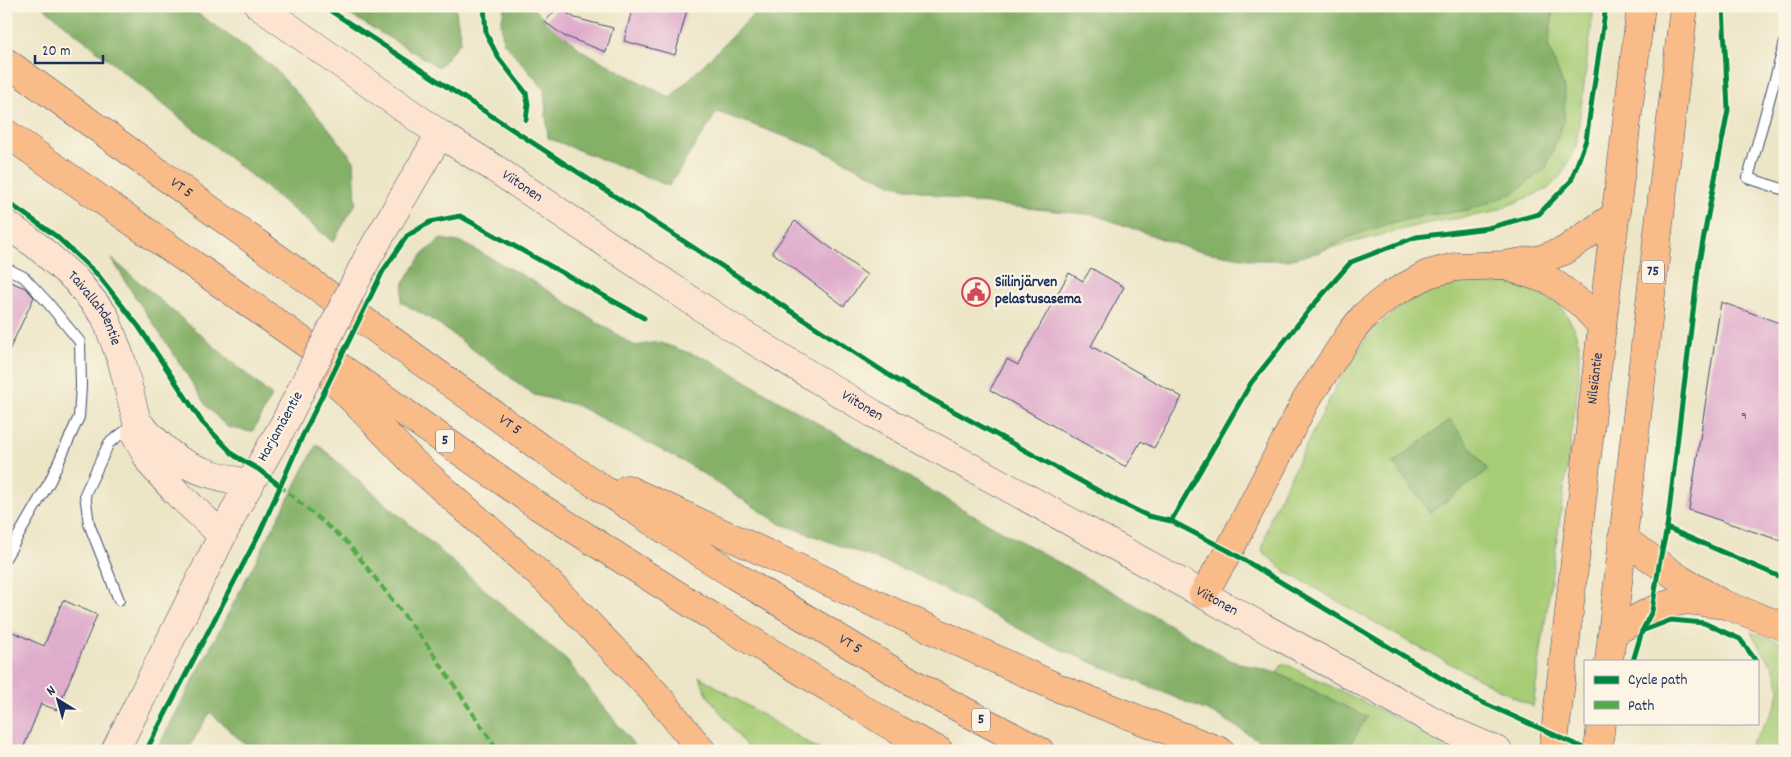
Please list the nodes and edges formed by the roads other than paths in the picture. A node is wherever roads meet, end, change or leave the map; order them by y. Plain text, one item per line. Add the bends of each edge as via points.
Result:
1 (259, 6) edge
2 (1641, 6) edge
3 (1684, 6) edge
4 (1785, 42) edge
5 (1782, 58) edge
6 (6, 62) edge
7 (6, 133) edge
8 (440, 134) junction
9 (1785, 190) edge
10 (1616, 215) junction
11 (6, 224) edge
12 (1504, 265) junction
13 (6, 268) edge
14 (281, 325) junction
15 (1602, 326) junction
16 (137, 422) junction
17 (542, 450) junction
18 (250, 484) junction
19 (222, 536) junction
20 (1622, 538) junction
21 (6, 557) edge
22 (1203, 594) junction
23 (119, 600) dead end
24 (1723, 604) junction
25 (1785, 627) edge
26 (1612, 634) junction
27 (1609, 660) edge
28 (1601, 724) edge
29 (115, 751) edge
30 (702, 751) edge
31 (939, 751) edge
32 (1040, 751) edge
33 (1220, 751) edge
34 (1498, 751) edge
35 (1553, 751) edge
36 (1598, 751) edge

1 - 8 main road, Viitonen
2 - 10 main road, Nilsiäntie
3 - 20 main road, 75
4 - 5 lane
5 - 9 lane via 1748,178
6 - 17 main road, VT 5 / 5
7 - 14 main road, 5
8 - 18 main road, Harjamäentie, bridge via 368,257
8 - 22 main road, Viitonen via 725,323 874,414
10 - 12 main road via 1564,251 1541,259
10 - 15 main road, Nilsiäntie
11 - 16 main road, Taivallahdentie via 75,279 105,316 122,362
12 - 15 main road via 1551,281 1583,305
12 - 22 main road via 1455,267 1428,274 1390,295 1365,315 1306,400 1229,551
13 - 21 lane via 24,277 80,342 81,387 79,417 26,531
14 - 30 main road via 414,463 548,582 656,694
14 - 31 main road, 5 via 538,506 896,728
15 - 35 main road, Nilsiäntie
16 - 18 main road via 179,461 211,474
16 - 19 main road, Taivallahdentie via 136,434 151,464
16 - 23 lane via 109,443 85,494 89,524
17 - 32 main road, VT 5 / 5 via 734,575 923,689
17 - 33 main road via 1056,687
18 - 19 main road, Harjamäentie
19 - 29 main road, Harjamäentie
20 - 24 main road via 1680,579
20 - 26 main road, 75
22 - 34 main road, Viitonen via 1452,730
24 - 25 main road
24 - 26 main road via 1684,601 1663,606 1634,619
26 - 27 main road, 75
28 - 36 main road

